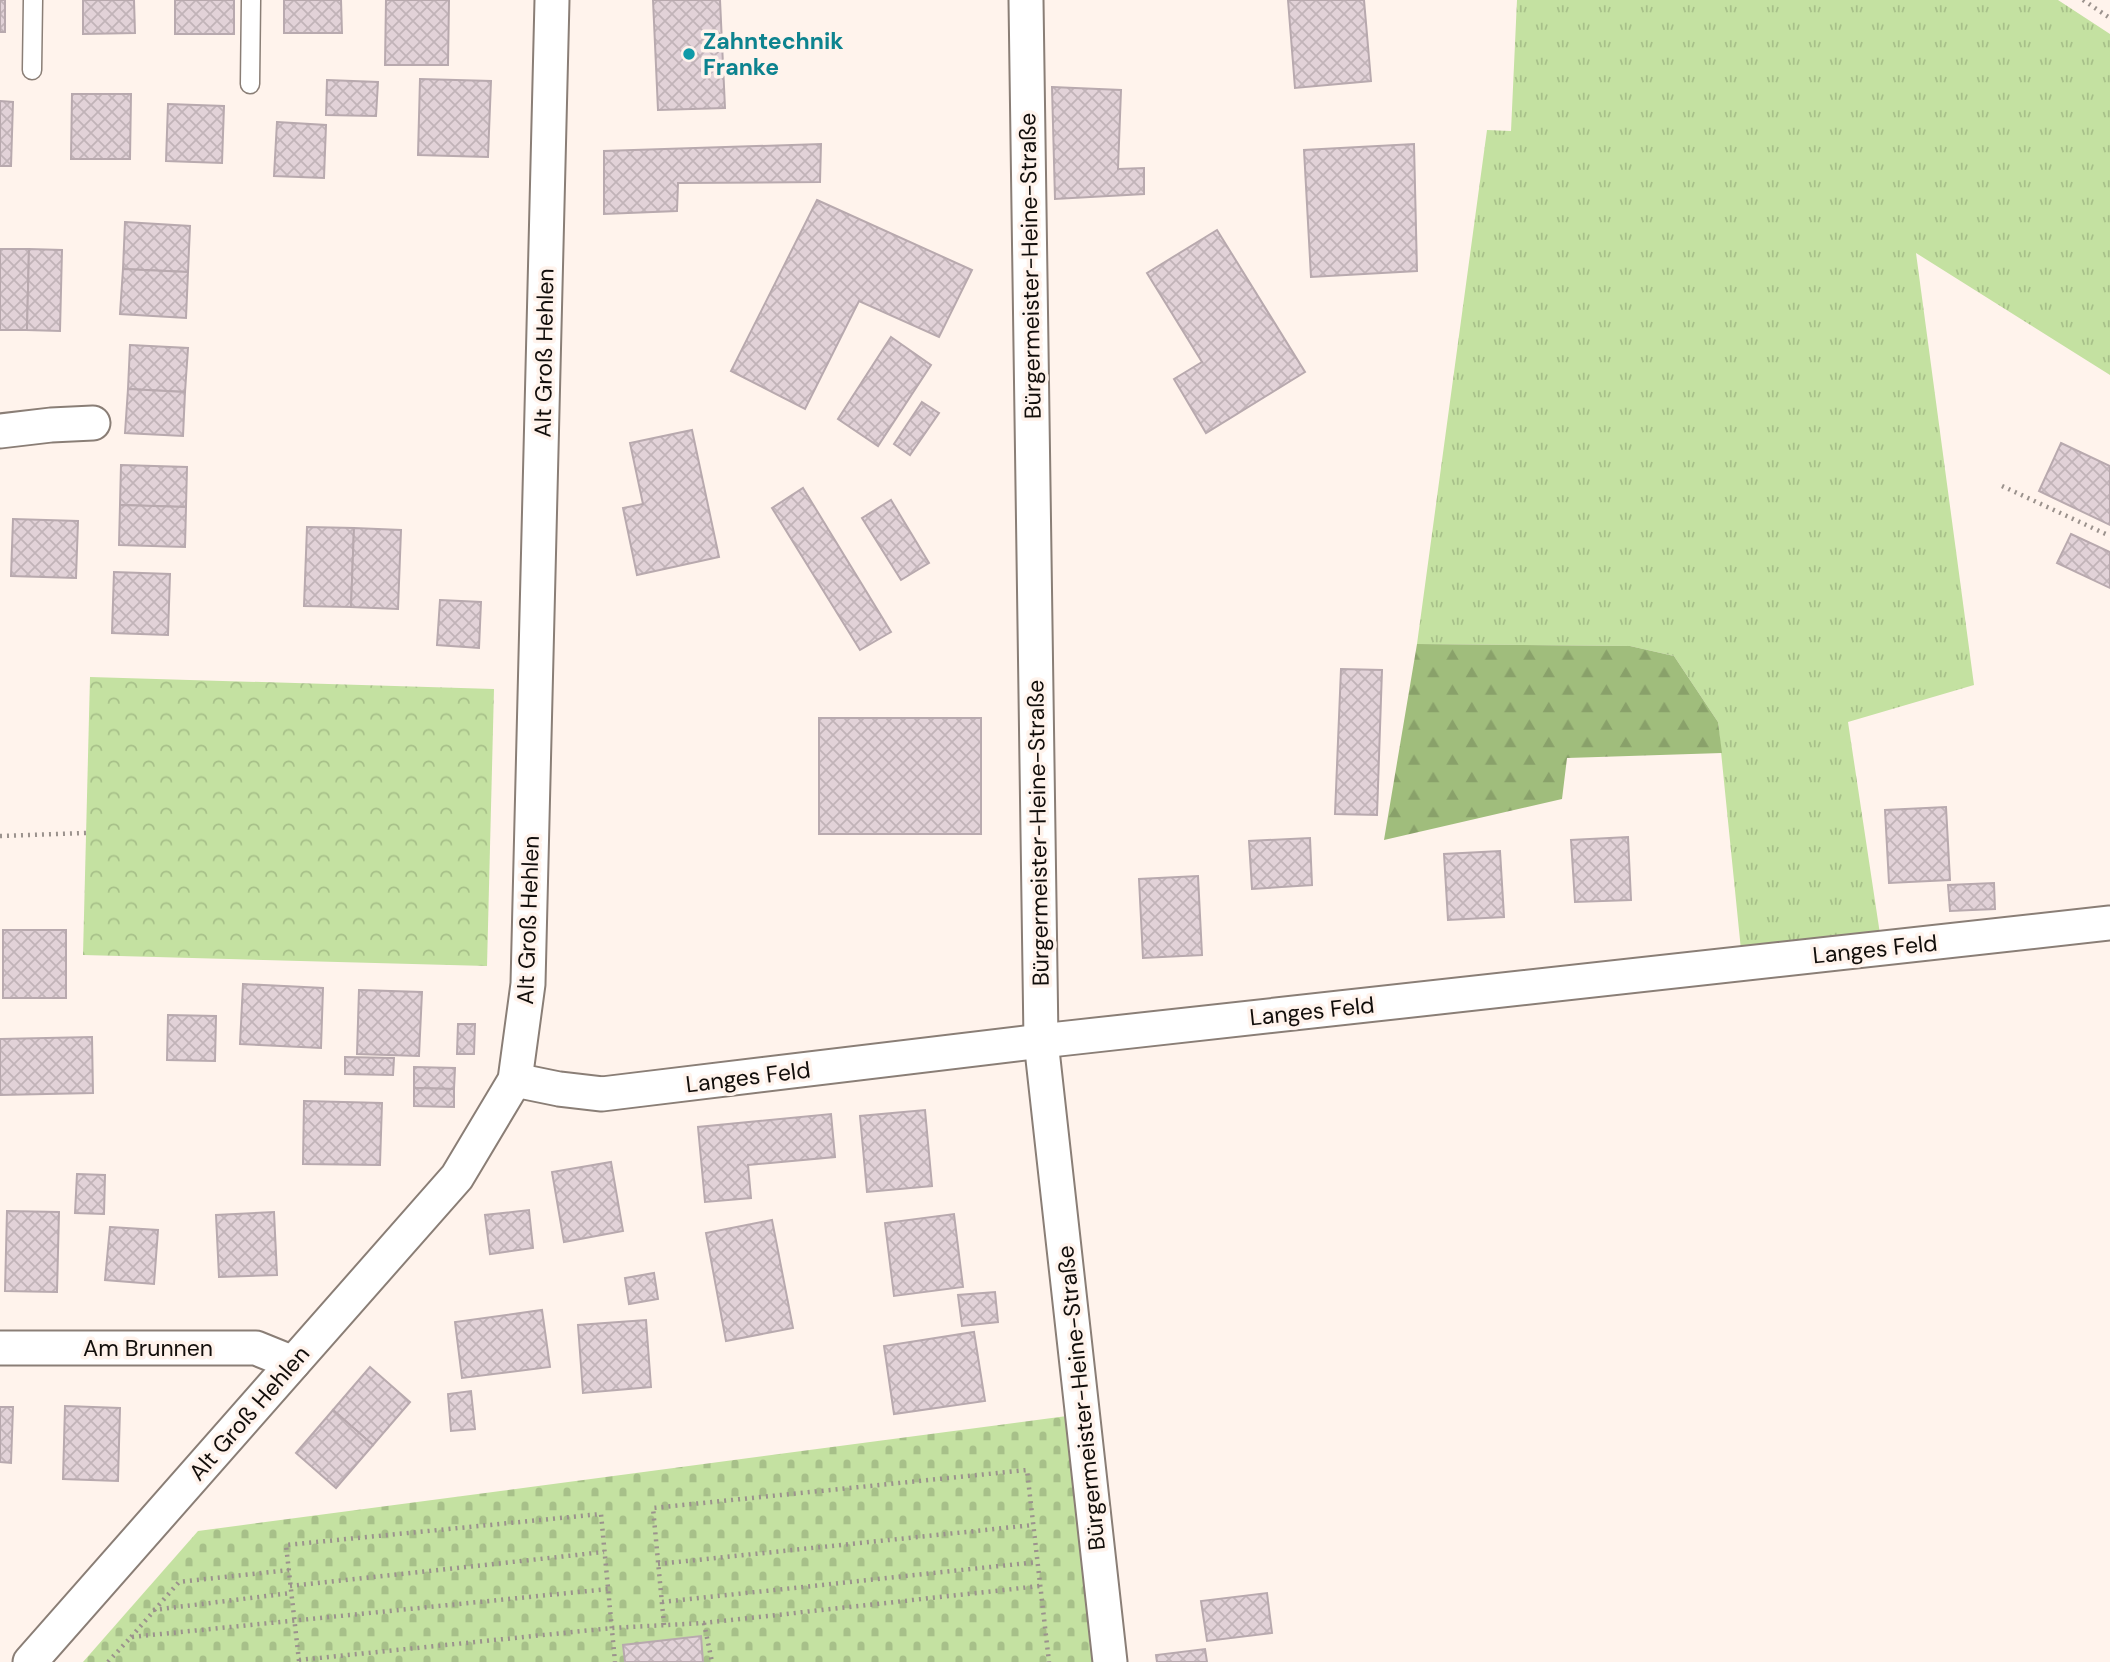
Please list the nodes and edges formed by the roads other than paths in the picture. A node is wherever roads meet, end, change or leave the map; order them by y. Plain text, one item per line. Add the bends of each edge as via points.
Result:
1 (33, 0) edge
2 (250, 0) edge
3 (552, 0) edge
4 (1026, 0) edge
5 (32, 70) dead end
6 (250, 84) dead end
7 (93, 423) dead end
8 (0, 431) edge
9 (2110, 923) edge
10 (1041, 1041) junction
11 (515, 1080) junction
12 (0, 1348) edge
13 (293, 1363) junction
14 (30, 1662) edge
15 (1110, 1662) edge

1 - 5 lane
2 - 6 lane
3 - 11 street, Alt Groß Hehlen via 528,984
4 - 10 street, Bürgermeister-Heine-Straße
7 - 8 street
9 - 10 street, Langes Feld
10 - 11 street, Langes Feld via 603,1094
10 - 15 street, Bürgermeister-Heine-Straße
11 - 13 street, Alt Groß Hehlen via 457,1177
12 - 13 street, Am Brunnen via 256,1348
13 - 14 street, Alt Groß Hehlen

